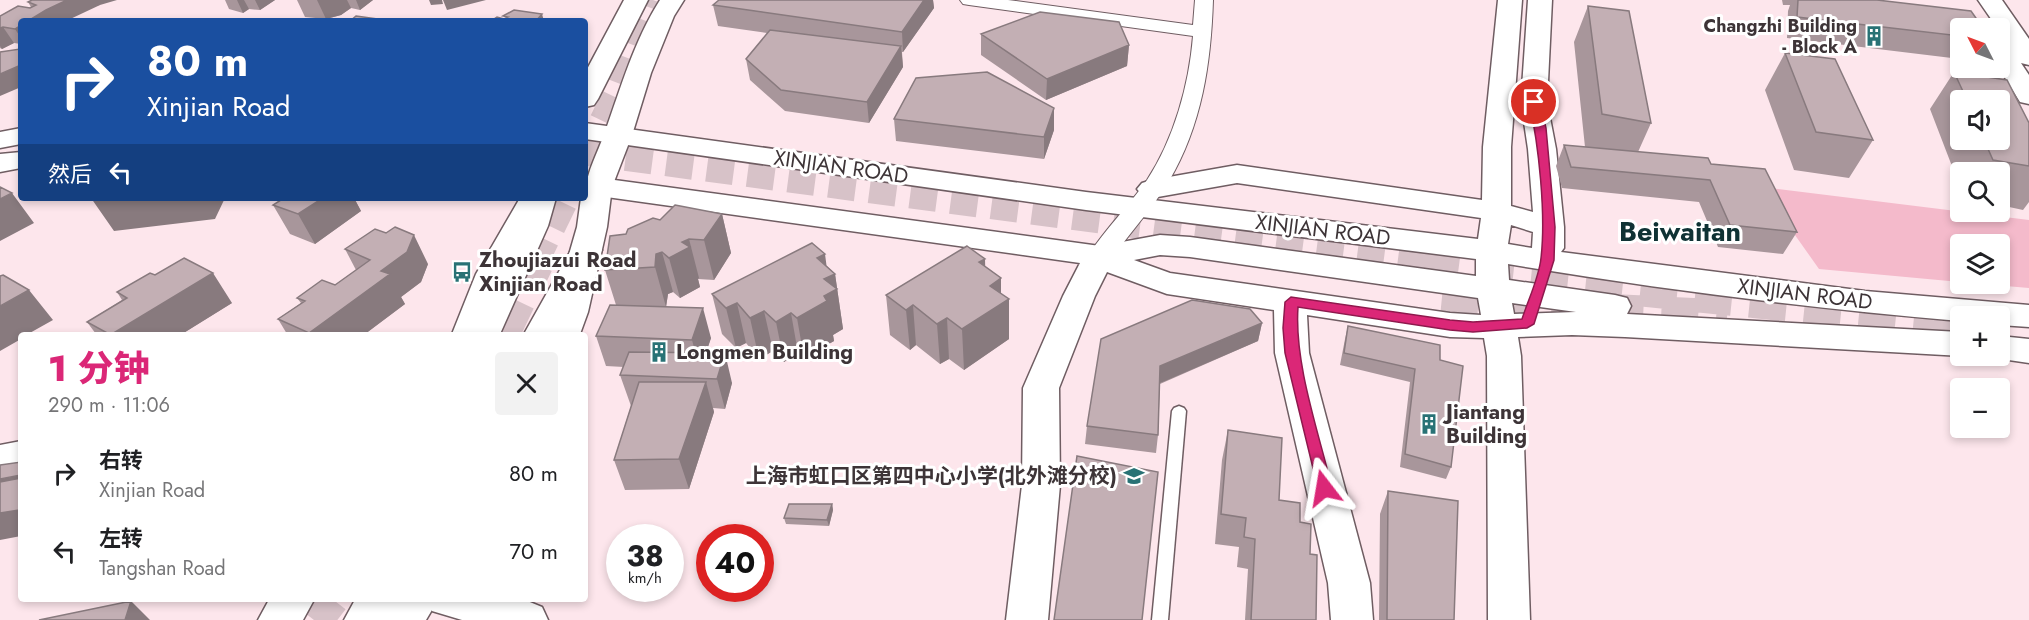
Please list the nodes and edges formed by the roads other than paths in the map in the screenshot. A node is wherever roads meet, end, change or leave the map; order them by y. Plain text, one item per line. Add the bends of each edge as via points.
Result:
1 (636, 0) edge
2 (672, 0) edge
3 (969, 0) edge
4 (1204, 0) edge
5 (1510, 0) edge
6 (1540, 0) edge
7 (1967, 0) edge
8 (1990, 0) edge
9 (1980, 18) edge
10 (1201, 33) junction
11 (2029, 57) edge
12 (2010, 65) edge
13 (588, 93) edge
14 (2029, 96) edge
15 (588, 131) edge
16 (618, 135) junction
17 (16, 142) edge
18 (0, 165) edge
19 (18, 166) edge
20 (591, 186) edge
21 (1145, 198) junction
22 (533, 201) edge
23 (540, 201) edge
24 (1497, 210) junction
25 (1549, 227) junction
26 (586, 250) junction
27 (1491, 251) junction
28 (1100, 256) junction
29 (1547, 260) junction
30 (1493, 288) junction
31 (1442, 297) tunnel mouth
32 (1291, 302) junction
33 (2029, 316) edge
34 (1516, 325) junction
35 (470, 332) edge
36 (484, 332) edge
37 (542, 332) edge
38 (563, 332) edge
39 (1950, 343) edge
40 (2010, 349) edge
41 (2029, 351) edge
42 (1179, 411) dead end
43 (18, 457) edge
44 (0, 460) edge
45 (291, 602) edge
46 (378, 602) edge
47 (415, 602) edge
48 (464, 602) edge
49 (279, 620) edge
50 (365, 620) edge
51 (400, 620) edge
52 (526, 620) edge
53 (1027, 620) edge
54 (1160, 620) edge
55 (1352, 620) edge
56 (1509, 620) edge

1 - 13 main road
2 - 16 main road via 638,73
3 - 10 street
4 - 10 street
5 - 24 main road via 1497,147
6 - 25 main road via 1534,102
7 - 9 main road
8 - 11 main road
10 - 21 street via 1194,94 1179,137
12 - 14 main road
15 - 16 main road, XINJIAN ROAD
16 - 20 main road
16 - 21 main road, XINJIAN ROAD
17 - 18 main road
18 - 19 main road
20 - 26 main road
20 - 28 main road, XINJIAN ROAD
21 - 24 main road via 1237,174
21 - 27 main road, XINJIAN ROAD
21 - 28 street
22 - 35 main road via 492,274
23 - 36 main road via 533,226
24 - 25 main road
24 - 27 main road
25 - 29 main road
26 - 37 main road
26 - 38 main road
27 - 29 main road, XINJIAN ROAD
27 - 30 main road
28 - 30 main road, XINJIAN ROAD via 1160,245 1180,246
28 - 31 main road
28 - 32 main road, XINJIAN ROAD via 1167,283
28 - 53 main road via 1041,388 1041,485
29 - 33 main road, XINJIAN ROAD via 1865,302
29 - 34 main road
30 - 34 main road, XINJIAN ROAD
30 - 34 main road
32 - 34 main road, XINJIAN ROAD via 1450,325
32 - 55 main road via 1292,353 1349,583
34 - 39 main road, XINJIAN ROAD via 1625,325
34 - 56 main road
40 - 41 main road
42 - 54 lane
43 - 44 main road
45 - 49 main road
46 - 50 main road
47 - 51 main road
48 - 52 main road

